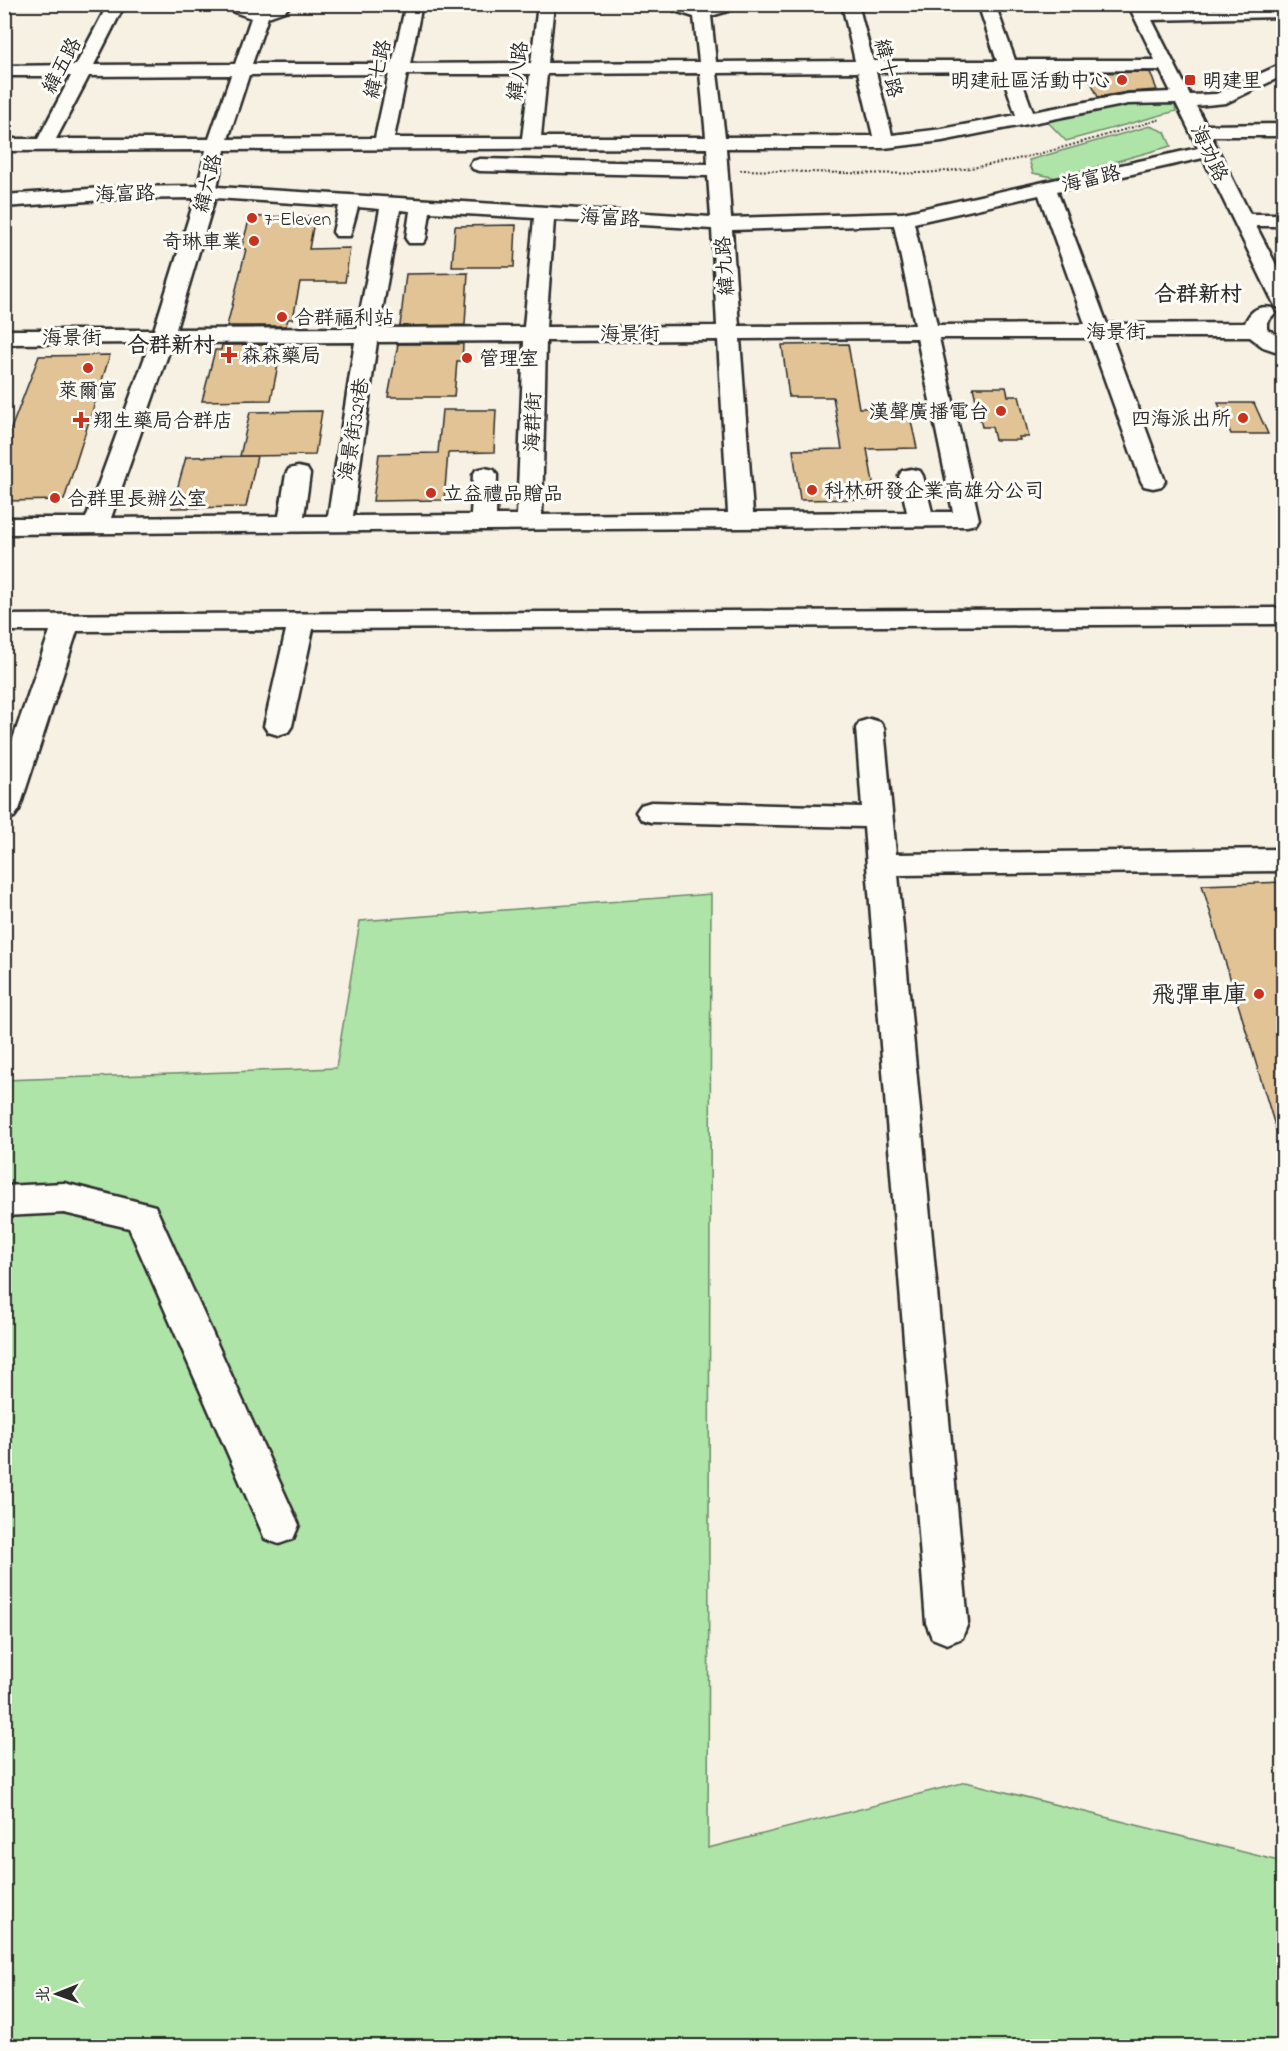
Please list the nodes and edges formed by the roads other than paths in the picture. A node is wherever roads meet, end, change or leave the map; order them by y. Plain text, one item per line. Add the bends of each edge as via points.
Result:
1 (117, 4) edge
2 (235, 4) edge
3 (284, 4) edge
4 (414, 4) edge
5 (546, 4) edge
6 (675, 4) edge
7 (728, 4) edge
8 (850, 4) edge
9 (986, 4) edge
10 (1138, 10) edge
11 (261, 12) junction
12 (702, 12) junction
13 (1284, 12) edge
14 (1166, 65) junction
15 (1008, 66) junction
16 (709, 67) junction
17 (866, 67) junction
18 (1284, 68) edge
19 (242, 69) junction
20 (400, 69) junction
21 (540, 69) junction
22 (4, 71) edge
23 (84, 71) junction
24 (1185, 103) junction
25 (1026, 118) junction
26 (1284, 130) edge
27 (1199, 131) junction
28 (884, 141) junction
29 (716, 142) junction
30 (531, 143) junction
31 (383, 144) junction
32 (4, 145) edge
33 (44, 145) junction
34 (215, 152) junction
35 (1209, 152) junction
36 (366, 163) dead end
37 (37, 164) dead end
38 (460, 165) dead end
39 (718, 170) junction
40 (1046, 188) junction
41 (206, 192) junction
42 (350, 200) junction
43 (4, 201) edge
44 (391, 203) junction
45 (421, 206) junction
46 (544, 213) junction
47 (903, 219) junction
48 (1243, 220) junction
49 (1284, 220) edge
50 (722, 224) junction
51 (343, 232) dead end
52 (416, 238) dead end
53 (1284, 302) edge
54 (1284, 309) edge
55 (1256, 330) junction
56 (1098, 331) junction
57 (729, 332) junction
58 (535, 333) junction
59 (928, 333) junction
60 (367, 335) junction
61 (4, 337) edge
62 (163, 337) junction
63 (1284, 347) edge
64 (298, 474) dead end
65 (485, 475) dead end
66 (911, 476) dead end
67 (1153, 481) dead end
68 (921, 520) junction
69 (741, 521) junction
70 (483, 523) junction
71 (529, 523) junction
72 (290, 524) junction
73 (339, 524) junction
74 (96, 525) junction
75 (4, 526) edge
76 (1284, 616) edge
77 (301, 622) junction
78 (4, 623) edge
79 (66, 623) junction
80 (278, 726) dead end
81 (870, 728) dead end
82 (4, 810) edge
83 (651, 812) dead end
84 (879, 817) junction
85 (1284, 860) edge
86 (883, 865) junction
87 (4, 1201) edge
88 (279, 1525) dead end
89 (947, 1623) dead end

1 - 23 street, 緯五路
2 - 11 street via 244,11
3 - 11 street
4 - 20 street, 緯七路
5 - 21 street, 緯八路
6 - 12 street
7 - 12 street via 719,10
8 - 17 street, 緯十路
9 - 15 street
10 - 13 street
10 - 14 street, 海功路
11 - 19 street, 緯六路
12 - 16 street, 緯九路
14 - 15 street
14 - 24 street, 海功路
15 - 17 street
15 - 25 street
16 - 17 street
16 - 21 street
16 - 29 street, 緯九路
17 - 28 street, 緯十路
18 - 24 street via 1220,99
19 - 20 street
19 - 23 street
19 - 34 street, 緯六路
20 - 21 street
20 - 31 street, 緯七路
21 - 30 street, 緯八路
22 - 23 street
23 - 33 street, 緯五路
24 - 25 street via 1128,99
24 - 27 street, 海功路
25 - 28 street via 942,135
26 - 27 street
27 - 35 street, 海功路
28 - 29 street
29 - 30 street
29 - 39 street, 緯九路
30 - 31 street
31 - 34 street
32 - 33 street
33 - 34 street
34 - 36 street
34 - 37 street
34 - 41 street, 緯六路
35 - 40 street, 海富路
35 - 48 street, 海功路
38 - 39 street
39 - 50 street, 緯九路
40 - 47 street, 海富路
40 - 56 street
41 - 42 street, 海富路
41 - 43 street, 海富路
41 - 62 street, 緯六路
42 - 44 street, 海富路
42 - 51 street
44 - 45 street, 海富路
44 - 60 street, 海景街329巷
45 - 46 street, 海富路
45 - 52 street
46 - 50 street, 海富路
46 - 58 street, 海群街
47 - 50 street, 海富路
47 - 59 street
48 - 49 street
48 - 53 street, 海功路
50 - 57 street, 緯九路
54 - 55 street via 1258,317
55 - 56 street, 海景街
55 - 63 street
56 - 59 street, 海景街
56 - 67 street
57 - 58 street, 海景街
57 - 59 street, 海景街
57 - 69 street, 緯九路
58 - 60 street, 海景街
58 - 71 street, 海群街
59 - 68 street via 967,519
60 - 62 street, 海景街
60 - 73 street, 海景街329巷
61 - 62 street, 海景街
62 - 74 street, 緯六路
64 - 72 street
65 - 70 street
66 - 68 street
68 - 69 street
69 - 71 street
70 - 71 street
70 - 73 street
72 - 73 street
72 - 74 street
74 - 75 street
76 - 77 street
77 - 79 street
77 - 80 street
78 - 79 street
79 - 82 street
81 - 84 street
83 - 84 street
84 - 86 street
85 - 86 street
86 - 89 street
87 - 88 street via 64,1198 142,1216

